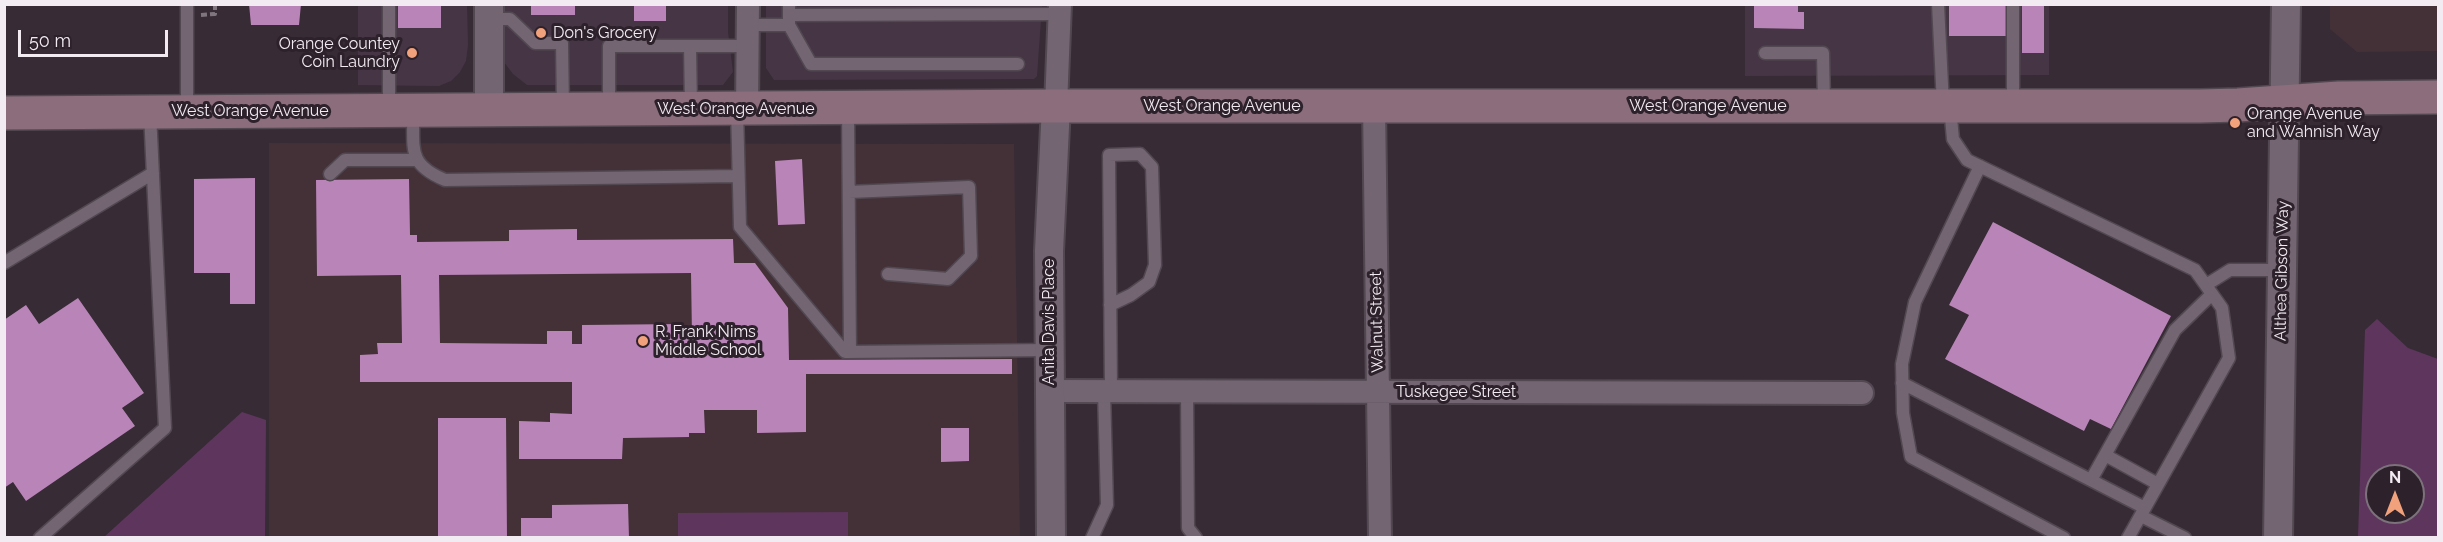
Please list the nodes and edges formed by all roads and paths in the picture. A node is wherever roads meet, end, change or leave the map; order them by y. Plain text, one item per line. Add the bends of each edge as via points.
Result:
1 (187, 4) edge
2 (389, 4) edge
3 (1938, 4) edge
4 (2013, 4) edge
5 (2286, 4) edge
6 (1060, 9) edge
7 (489, 12) edge
8 (789, 15) edge
9 (748, 25) edge
10 (690, 46) junction
11 (1765, 53) dead end
12 (1018, 64) dead end
13 (2439, 97) edge
14 (2284, 102) junction
15 (1056, 106) junction
16 (1374, 106) junction
17 (1824, 106) junction
18 (1946, 106) junction
19 (2013, 106) junction
20 (848, 108) junction
21 (691, 109) junction
22 (742, 109) junction
23 (489, 110) junction
24 (563, 110) junction
25 (609, 110) junction
26 (401, 111) junction
27 (4, 112) edge
28 (150, 112) junction
29 (187, 112) junction
30 (417, 160) junction
31 (1980, 166) junction
32 (153, 174) junction
33 (330, 174) dead end
34 (738, 176) junction
35 (849, 192) junction
36 (4, 263) edge
37 (2282, 270) junction
38 (888, 274) dead end
39 (2209, 290) junction
40 (1110, 305) junction
41 (1049, 350) junction
42 (850, 352) junction
43 (1902, 383) junction
44 (1049, 391) junction
45 (1108, 391) junction
46 (1187, 392) junction
47 (1378, 392) junction
48 (1862, 393) dead end
49 (2105, 455) junction
50 (2091, 480) junction
51 (2158, 484) junction
52 (2143, 512) junction
53 (40, 537) edge
54 (1051, 537) edge
55 (1092, 537) edge
56 (1196, 537) edge
57 (1380, 537) edge
58 (2064, 537) edge
59 (2128, 537) edge
60 (2184, 537) edge
61 (2278, 537) edge

1 - 29 lane
2 - 26 lane
3 - 18 lane
4 - 19 lane
5 - 14 street, Althea Gibson Way
6 - 8 lane
6 - 15 street
7 - 23 street
7 - 24 lane via 510,19 535,43 562,43
8 - 9 lane
8 - 12 lane via 811,64
9 - 10 lane
9 - 22 street
10 - 21 lane
10 - 25 lane via 609,46
11 - 17 lane via 1823,53
13 - 14 main road, West Orange Avenue
14 - 19 main road, West Orange Avenue
14 - 37 street, Althea Gibson Way
15 - 16 main road, West Orange Avenue
15 - 20 main road, West Orange Avenue
15 - 41 street, Anita Davis Place
16 - 17 main road, West Orange Avenue
16 - 47 street, Walnut Street
17 - 18 main road, West Orange Avenue
18 - 19 main road, West Orange Avenue
18 - 31 lane via 1953,139 1967,160
20 - 22 main road, West Orange Avenue
20 - 35 lane
21 - 22 main road, West Orange Avenue
21 - 25 main road, West Orange Avenue
22 - 34 lane
23 - 24 main road, West Orange Avenue
23 - 26 main road, West Orange Avenue
24 - 25 main road, West Orange Avenue
26 - 29 main road, West Orange Avenue
26 - 30 lane
27 - 28 main road, West Orange Avenue
28 - 29 main road, West Orange Avenue
28 - 32 lane
30 - 33 lane via 345,160
30 - 34 lane via 445,180
31 - 39 lane via 2195,270
31 - 43 lane via 1914,302
32 - 36 lane
32 - 53 lane via 165,428
34 - 42 lane via 740,227 845,352
35 - 38 lane via 969,187 970,256 948,279
35 - 42 lane
37 - 39 lane via 2230,270
37 - 61 street, Althea Gibson Way
39 - 49 lane via 2175,330
39 - 51 lane via 2222,309 2229,358
40 - 40 lane via 1149,282 1155,266 1152,167 1140,154 1109,155
40 - 45 lane
41 - 42 lane
41 - 44 street, Anita Davis Place
43 - 50 lane
43 - 58 lane via 1911,457
44 - 45 street, Tuskegee Street
44 - 54 street, Anita Davis Place
45 - 46 street, Tuskegee Street
45 - 55 lane via 1107,505
46 - 47 street, Tuskegee Street
46 - 56 lane via 1188,528
47 - 48 street, Tuskegee Street
47 - 57 street, Walnut Street
49 - 50 lane
49 - 51 lane
50 - 52 lane
51 - 52 lane
52 - 59 lane
52 - 60 lane

